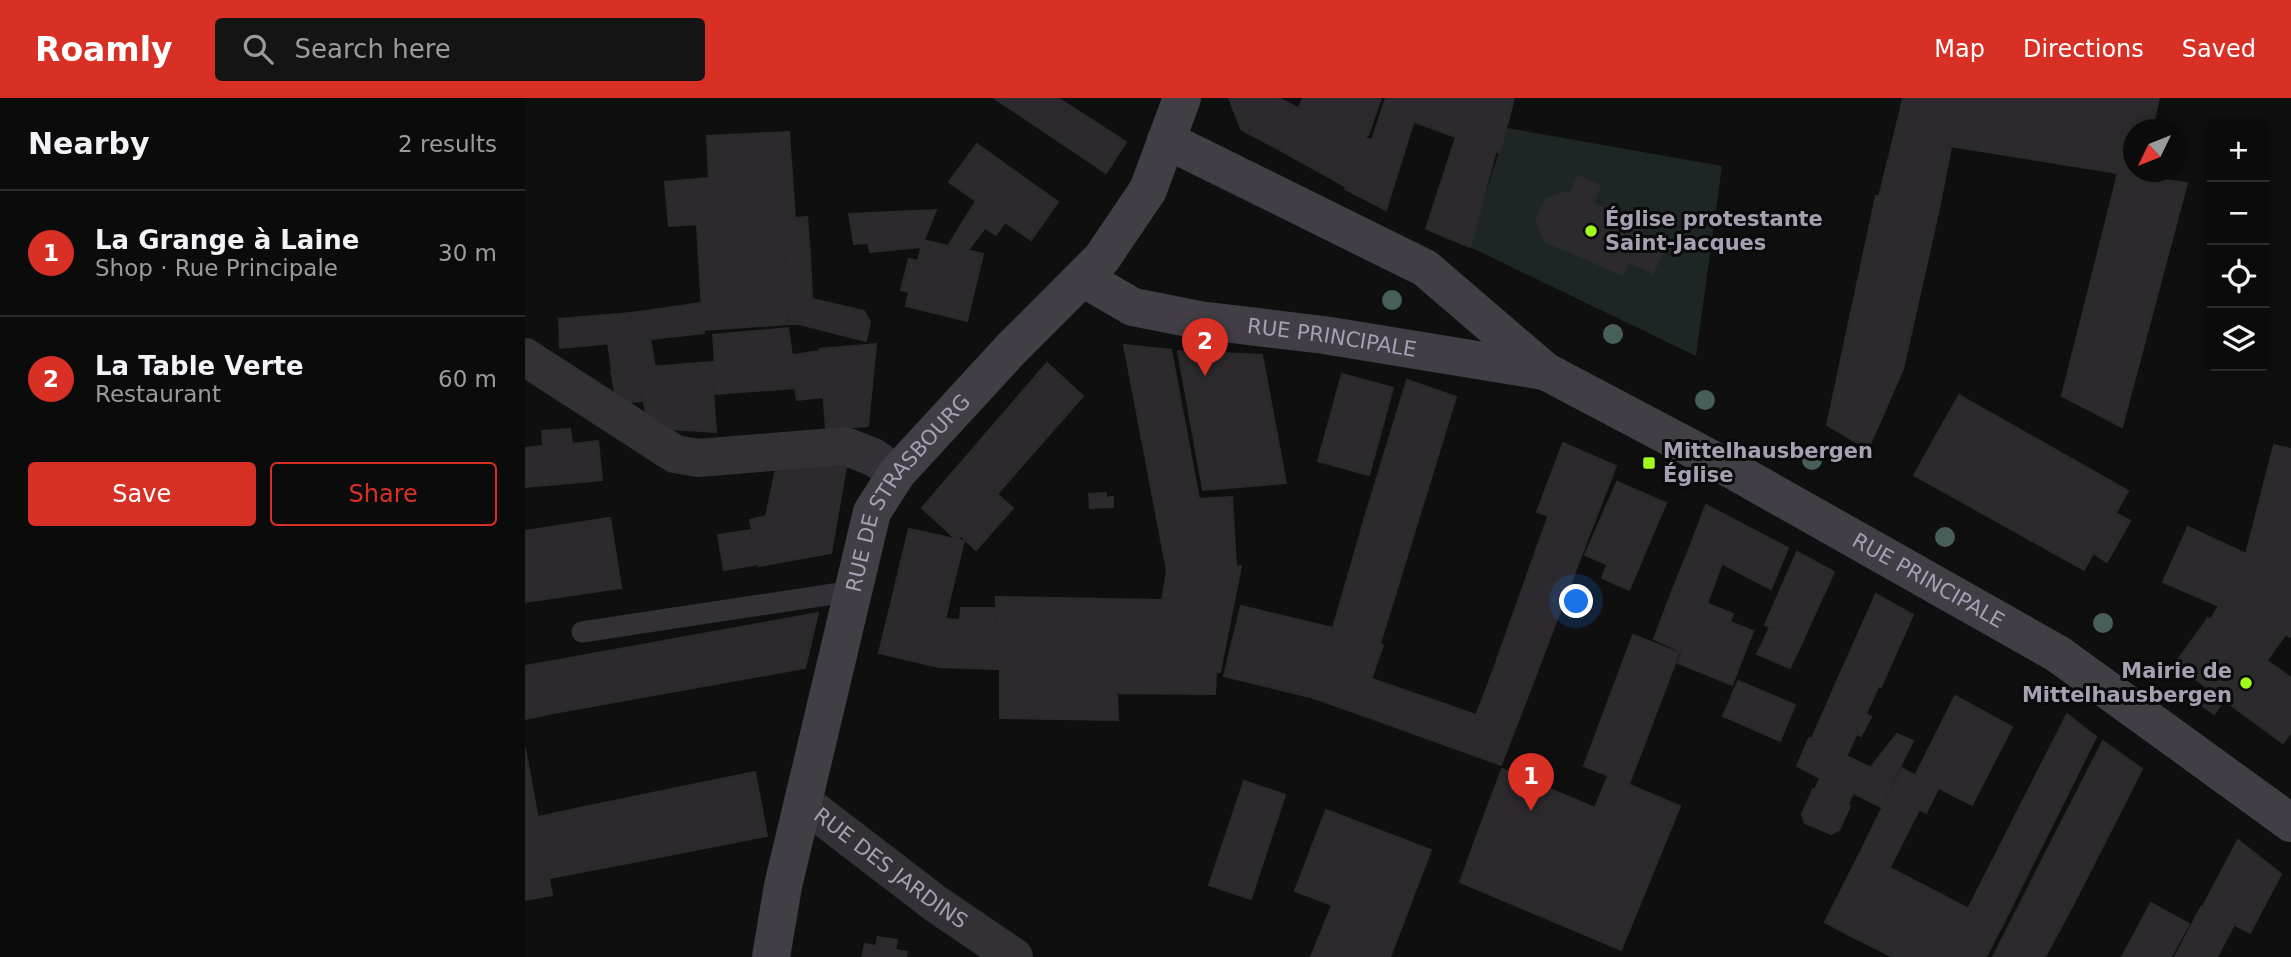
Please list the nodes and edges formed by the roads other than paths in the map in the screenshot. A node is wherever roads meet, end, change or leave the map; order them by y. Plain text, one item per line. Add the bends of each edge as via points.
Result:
1 (1182, 98) edge
2 (1166, 140) junction
3 (1083, 278) junction
4 (525, 357) edge
5 (1545, 371) junction
6 (897, 473) junction
7 (853, 591) junction
8 (582, 632) dead end
9 (803, 802) junction
10 (2291, 823) edge
11 (771, 957) edge
12 (1014, 957) edge

1 - 2 street, RUE DE STRASBOURG
2 - 3 street, RUE DE STRASBOURG via 1148,190
2 - 5 street, RUE PRINCIPALE via 1425,268
3 - 5 street, RUE PRINCIPALE via 1133,307
3 - 6 street, RUE DE STRASBOURG
4 - 6 street via 675,454 698,458 845,446
5 - 10 street, RUE PRINCIPALE via 1736,472 2058,654
6 - 7 street, RUE DE STRASBOURG via 872,512
7 - 8 lane
7 - 9 street, RUE DE STRASBOURG
9 - 11 street, RUE DE STRASBOURG
9 - 12 street, RUE DES JARDINS

